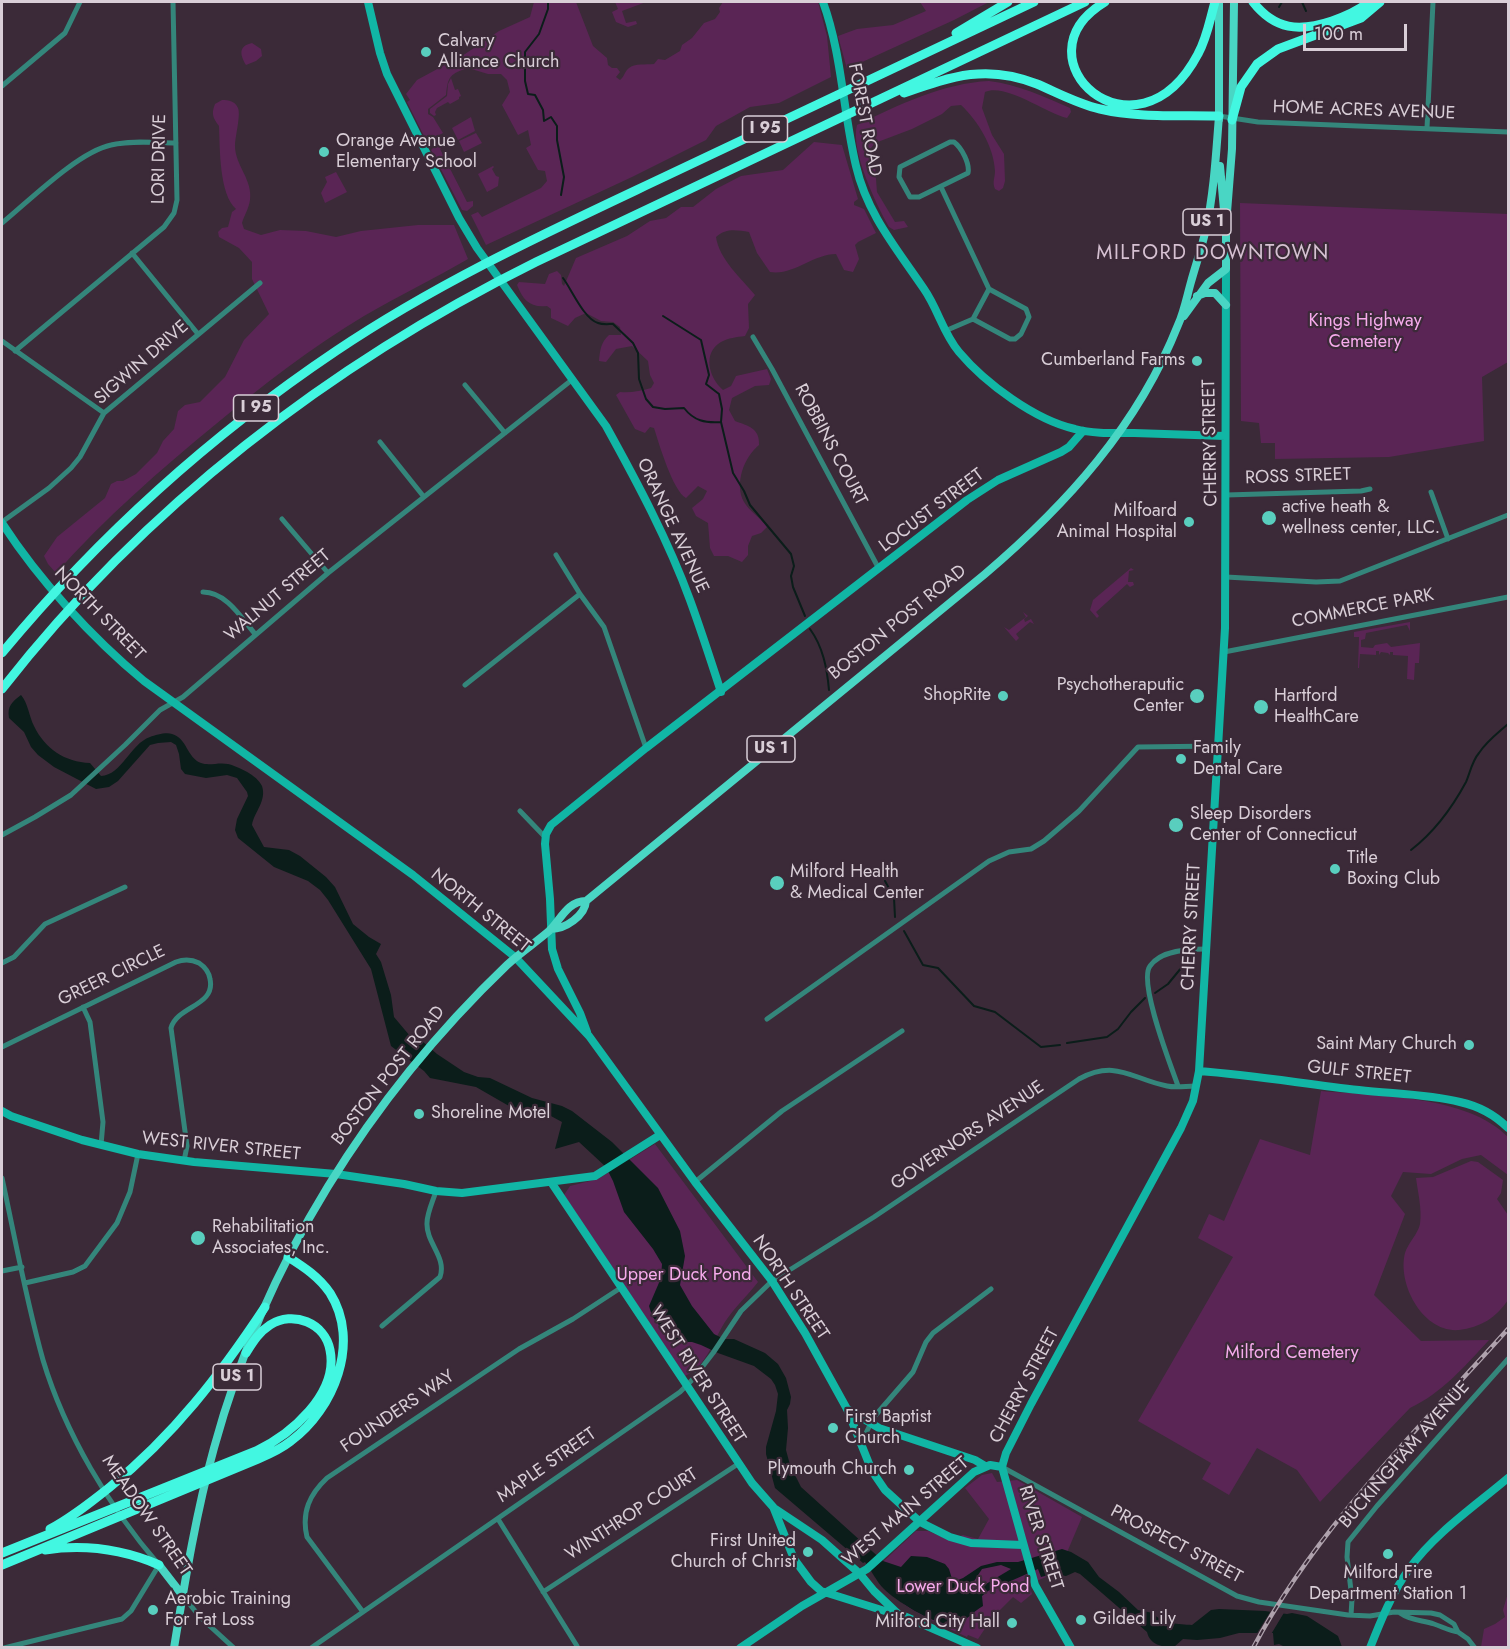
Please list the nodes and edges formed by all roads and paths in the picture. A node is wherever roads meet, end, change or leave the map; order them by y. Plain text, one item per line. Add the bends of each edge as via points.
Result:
1 (80, 2) edge
2 (173, 2) edge
3 (368, 2) edge
4 (823, 2) edge
5 (1008, 2) edge
6 (1034, 2) edge
7 (1085, 2) edge
8 (1105, 2) edge
9 (1217, 2) edge
10 (1234, 2) edge
11 (1253, 2) edge
12 (1369, 2) edge
13 (1380, 2) edge
14 (1433, 2) edge
15 (909, 61) junction
16 (2, 86) edge
17 (862, 107) junction
18 (1219, 117) junction
19 (1232, 120) junction
20 (1427, 128) junction
21 (1509, 132) edge
22 (176, 143) junction
23 (941, 187) junction
24 (2, 224) edge
25 (1226, 225) junction
26 (132, 254) junction
27 (1226, 269) junction
28 (260, 283) dead end
29 (988, 289) junction
30 (1196, 296) junction
31 (1226, 305) junction
32 (973, 319) junction
33 (1179, 324) junction
34 (945, 331) junction
35 (198, 334) junction
36 (753, 337) dead end
37 (2, 340) edge
38 (15, 351) junction
39 (574, 378) junction
40 (465, 385) dead end
41 (104, 413) junction
42 (1083, 431) junction
43 (505, 433) junction
44 (1119, 433) junction
45 (1225, 436) junction
46 (380, 442) dead end
47 (1370, 489) dead end
48 (1431, 492) dead end
49 (1227, 495) junction
50 (424, 497) junction
51 (1509, 514) edge
52 (282, 519) dead end
53 (2, 522) edge
54 (1448, 539) junction
55 (556, 555) dead end
56 (879, 569) junction
57 (328, 573) junction
58 (1226, 577) junction
59 (203, 592) dead end
60 (580, 594) junction
61 (1509, 597) edge
62 (255, 634) junction
63 (1224, 652) junction
64 (2, 653) edge
65 (465, 685) dead end
66 (2, 688) edge
67 (721, 692) junction
68 (174, 701) junction
69 (1219, 746) junction
70 (646, 748) junction
71 (520, 811) dead end
72 (2, 835) edge
73 (545, 837) junction
74 (125, 887) dead end
75 (551, 929) junction
76 (1206, 949) junction
77 (515, 957) junction
78 (2, 963) edge
79 (83, 1007) junction
80 (767, 1019) dead end
81 (902, 1031) dead end
82 (589, 1036) junction
83 (2, 1047) edge
84 (1198, 1071) junction
85 (1178, 1086) junction
86 (1196, 1086) junction
87 (2, 1111) edge
88 (1507, 1125) edge
89 (660, 1135) junction
90 (101, 1145) junction
91 (138, 1154) junction
92 (184, 1161) junction
93 (336, 1174) junction
94 (2, 1178) edge
95 (551, 1182) junction
96 (695, 1182) junction
97 (436, 1191) junction
98 (288, 1257) junction
99 (21, 1267) junction
100 (2, 1271) edge
101 (772, 1281) junction
102 (25, 1283) junction
103 (622, 1287) junction
104 (991, 1289) dead end
105 (265, 1307) junction
106 (382, 1326) dead end
107 (246, 1353) junction
108 (1509, 1359) edge
109 (686, 1386) junction
110 (847, 1409) junction
111 (871, 1423) junction
112 (862, 1441) junction
113 (738, 1464) junction
114 (985, 1466) junction
115 (1002, 1467) junction
116 (1509, 1478) edge
117 (136, 1504) junction
118 (774, 1508) junction
119 (104, 1517) junction
120 (498, 1518) junction
121 (920, 1522) junction
122 (1023, 1545) junction
123 (2, 1553) edge
124 (2, 1564) edge
125 (159, 1565) junction
126 (860, 1574) junction
127 (543, 1592) junction
128 (824, 1593) junction
129 (183, 1596) junction
130 (363, 1612) junction
131 (897, 1613) junction
132 (1400, 1613) junction
133 (1384, 1614) junction
134 (1351, 1615) junction
135 (1458, 1632) junction
136 (577, 1646) dead end
137 (4, 1647) edge
138 (174, 1647) edge
139 (234, 1647) edge
140 (311, 1647) edge
141 (740, 1647) edge
142 (977, 1647) edge
143 (1071, 1647) edge
144 (1370, 1647) edge
145 (1475, 1647) edge

1 - 16 street via 65,33
2 - 22 street, LORI DRIVE
3 - 39 main road, ORANGE AVENUE via 387,74 459,218
4 - 34 main road, FOREST ROAD via 831,25 856,167 872,212 925,290
5 - 15 highway
6 - 15 highway, I 95
7 - 17 highway, I 95
8 - 9 highway via 1086,16 1077,30 1072,46 1074,64 1081,81 1093,94 1127,106 1158,97 1183,76 1202,47
9 - 18 main road, BOSTON POST ROAD / US 1
10 - 19 main road, BOSTON POST ROAD / US 1
11 - 12 highway via 1271,19 1287,27 1309,28 1346,16
13 - 19 highway via 1361,18 1278,49 1262,60 1241,87
14 - 20 street
15 - 64 highway, I 95 via 496,257 357,337 248,414 182,468 61,585
17 - 18 highway via 944,79 983,73 1023,79 1103,110
17 - 66 highway, I 95 via 510,275 371,354 260,433 162,516 76,602
18 - 19 street, HOME ACRES AVENUE
18 - 25 main road, BOSTON POST ROAD via 1220,180
18 - 33 main road, BOSTON POST ROAD / US 1 via 1206,229
19 - 20 street, HOME ACRES AVENUE
19 - 25 main road, BOSTON POST ROAD / US 1
20 - 21 street, HOME ACRES AVENUE
22 - 24 street via 126,142 99,148 81,158
22 - 26 street, LORI DRIVE via 174,213 165,227
23 - 23 street, FOREST ROAD via 912,198 898,177 898,170 903,164 954,142 959,145 969,171
23 - 29 street
25 - 27 main road, BOSTON POST ROAD / US 1
26 - 35 street
26 - 38 street, LORI DRIVE
27 - 30 main road, BOSTON POST ROAD / US 1
27 - 31 main road, CHERRY STREET
28 - 35 street, SIGWIN DRIVE
29 - 32 street
29 - 32 street via 1026,309 1029,318 1015,339
30 - 31 main road via 1215,293
30 - 33 main road, BOSTON POST ROAD / US 1
31 - 45 main road, CHERRY STREET
32 - 34 street
33 - 44 main road, BOSTON POST ROAD / US 1 via 1144,394
34 - 42 main road, FOREST ROAD via 958,351 1001,390 1051,420
35 - 41 street, SIGWIN DRIVE
36 - 56 street, ROBBINS COURT
37 - 38 street
38 - 41 street
39 - 43 street, WALNUT STREET
39 - 67 main road, ORANGE AVENUE via 606,426 666,543 690,599
40 - 43 street
41 - 53 street, SIGWIN DRIVE via 71,468
42 - 44 main road
42 - 56 main road, LOCUST STREET via 1061,452 985,487
43 - 50 street, WALNUT STREET
44 - 45 main road
44 - 75 main road, BOSTON POST ROAD / US 1 via 1074,491 1016,547 586,901 574,904 558,917
45 - 49 main road, CHERRY STREET
46 - 50 street
47 - 49 street, ROSS STREET
48 - 54 street
49 - 58 main road, CHERRY STREET
50 - 57 street, WALNUT STREET
51 - 54 street
52 - 57 street
53 - 68 main road, NORTH STREET via 18,548 100,641 144,681
54 - 58 street via 1340,581
55 - 60 street
56 - 67 main road, LOCUST STREET
57 - 62 street, WALNUT STREET
58 - 63 main road, CHERRY STREET
59 - 62 street via 223,597
60 - 65 street
60 - 70 street via 604,627
61 - 63 street, COMMERCE PARK
62 - 68 street, WALNUT STREET
63 - 69 main road, CHERRY STREET
67 - 70 main road
68 - 72 street, WALNUT STREET via 84,783 57,804
68 - 77 main road, NORTH STREET via 413,876
69 - 76 main road, CHERRY STREET
69 - 80 street via 1138,747 1079,811 1044,841 1031,849 1009,852 989,861
70 - 73 main road via 559,818
71 - 73 street
73 - 75 main road
74 - 78 street via 45,924 14,957
75 - 77 main road, BOSTON POST ROAD / US 1
75 - 82 main road via 558,969
76 - 84 main road, CHERRY STREET
76 - 85 street via 1171,953 1148,968 1150,998
77 - 82 main road, NORTH STREET
77 - 93 main road, BOSTON POST ROAD / US 1 via 458,1013 411,1069
79 - 83 street, GREER CIRCLE
79 - 90 street via 90,1022 102,1111
79 - 92 street, GREER CIRCLE via 180,960 197,962 208,973 208,994 202,1002 178,1015 171,1028 187,1146
81 - 96 street via 782,1111
82 - 89 main road, NORTH STREET
84 - 86 main road, CHERRY STREET
84 - 88 main road, GULF STREET via 1462,1102
85 - 86 street, GOVERNORS AVENUE
85 - 101 street, GOVERNORS AVENUE via 1111,1070 1085,1076
86 - 115 main road, CHERRY STREET via 1181,1128 1035,1397
87 - 90 main road, WEST RIVER STREET
89 - 95 main road via 595,1176
89 - 96 main road, NORTH STREET
90 - 91 main road, WEST RIVER STREET
91 - 92 main road, WEST RIVER STREET
91 - 102 street via 130,1192 117,1223 92,1257 79,1269
92 - 93 main road, WEST RIVER STREET
93 - 97 main road, WEST RIVER STREET
93 - 98 main road, BOSTON POST ROAD / US 1
94 - 99 street, MEADOW STREET
95 - 97 main road, WEST RIVER STREET via 473,1193
95 - 103 main road, WEST RIVER STREET
96 - 101 main road, NORTH STREET
97 - 106 street via 427,1223 441,1263 440,1277
98 - 105 main road, BOSTON POST ROAD / US 1
98 - 117 highway via 314,1275 335,1302 339,1314 343,1335 339,1368 325,1404 301,1433 281,1448 183,1491
99 - 100 street
99 - 102 street, MEADOW STREET
101 - 109 street, MAPLE STREET via 741,1311
101 - 110 main road, NORTH STREET
102 - 125 street, MEADOW STREET via 44,1361 81,1450
103 - 109 main road, WEST RIVER STREET
103 - 130 street, FOUNDERS WAY via 519,1349 317,1487 306,1507 307,1536
104 - 111 street via 933,1333 913,1372
105 - 107 main road, BOSTON POST ROAD / US 1
105 - 123 highway via 202,1396 159,1443 93,1500 58,1524
107 - 117 highway via 265,1328 279,1321 294,1318 310,1323 328,1341 331,1357 325,1385 303,1418 281,1437
107 - 129 main road, BOSTON POST ROAD / US 1 via 214,1448
108 - 134 street, BUCKINGHAM AVENUE via 1354,1532 1347,1548
109 - 113 main road, WEST RIVER STREET
109 - 120 street, MAPLE STREET
110 - 111 main road
110 - 112 main road, NORTH STREET
111 - 112 street
111 - 114 main road
112 - 121 main road, NORTH STREET via 878,1481
113 - 118 main road, WEST RIVER STREET
113 - 127 street, WINTHROP COURT
114 - 115 main road, WEST MAIN STREET
114 - 121 main road, WEST MAIN STREET
115 - 122 main road, RIVER STREET
115 - 134 street, PROSPECT STREET via 1237,1596
116 - 133 main road via 1427,1548 1398,1587
117 - 119 highway
118 - 126 main road, WEST RIVER STREET via 822,1540
118 - 128 main road, WEST RIVER STREET via 794,1559
119 - 123 highway
119 - 124 highway
120 - 127 street
120 - 130 street, MAPLE STREET
121 - 122 main road, NORTH STREET via 971,1543
121 - 126 main road, WEST MAIN STREET
122 - 143 main road, RIVER STREET via 1035,1585
124 - 125 highway via 38,1552 84,1547 116,1550
125 - 129 main road, MEADOW STREET
125 - 137 street via 132,1611 122,1619
126 - 128 main road, WEST MAIN STREET
126 - 131 main road, WEST RIVER STREET
127 - 136 street
128 - 131 main road, WEST RIVER STREET
128 - 141 main road, WEST MAIN STREET
129 - 138 main road, BOSTON POST ROAD / US 1
129 - 139 street, MEADOW STREET
130 - 140 street, MAPLE STREET
131 - 142 main road, WEST RIVER STREET
132 - 133 street, PROSPECT STREET
132 - 135 street via 1408,1619
132 - 135 street, PROSPECT STREET via 1440,1616 1454,1624
133 - 134 street, PROSPECT STREET
133 - 144 main road
135 - 145 street, PROSPECT STREET

